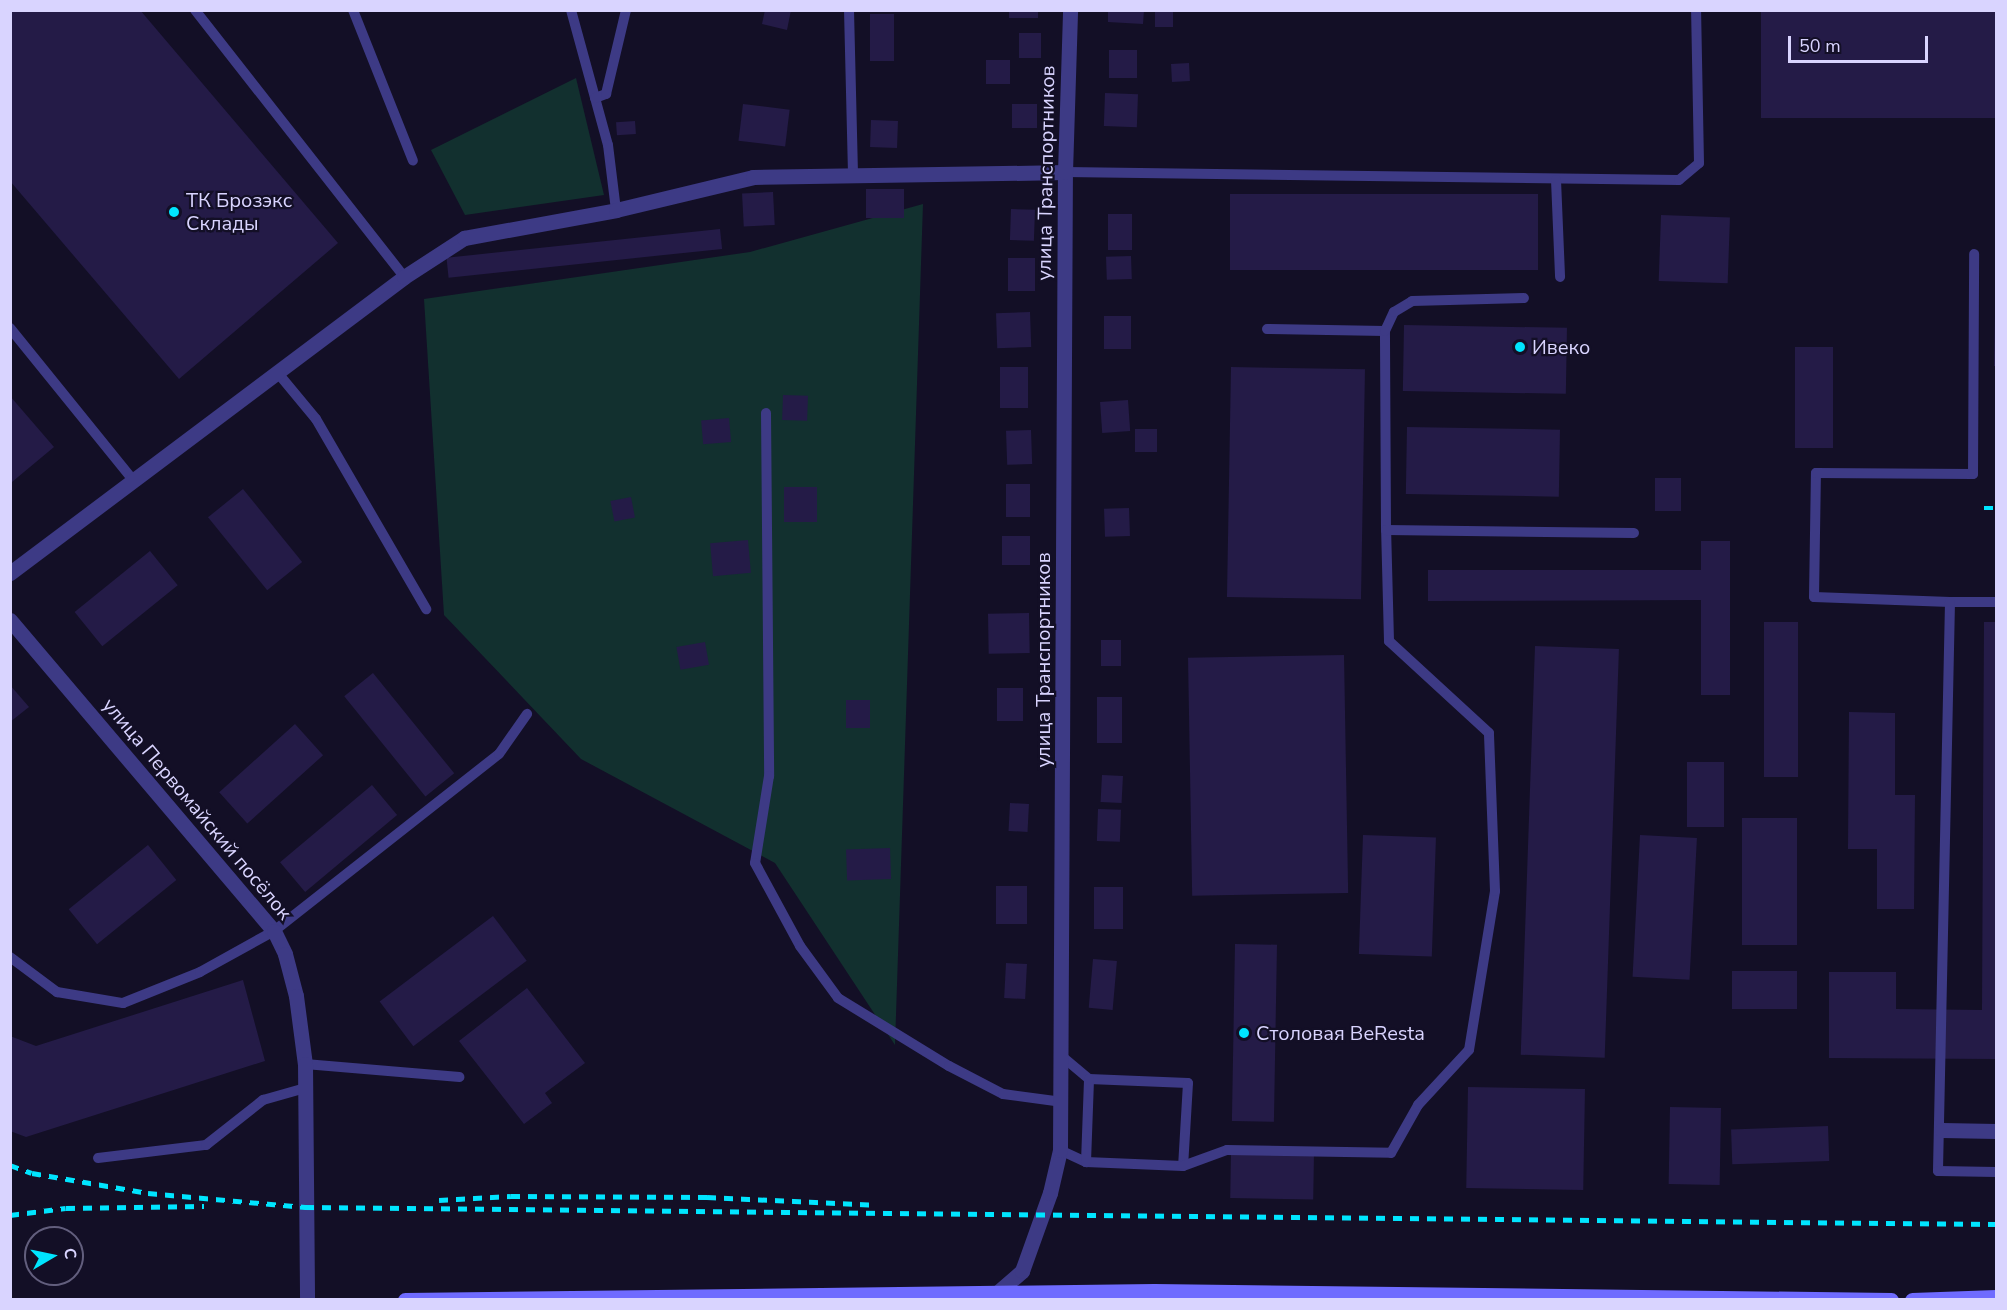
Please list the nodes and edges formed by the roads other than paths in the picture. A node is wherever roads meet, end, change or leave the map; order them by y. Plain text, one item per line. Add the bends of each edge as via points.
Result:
1 (195, 10) edge
2 (353, 10) edge
3 (571, 10) edge
4 (626, 10) edge
5 (849, 10) edge
6 (1070, 10) edge
7 (1696, 10) edge
8 (595, 98) junction
9 (413, 161) dead end
10 (1065, 172) junction
11 (853, 174) junction
12 (1556, 180) junction
13 (616, 210) junction
14 (1974, 254) dead end
15 (404, 277) junction
16 (1560, 277) dead end
17 (1524, 298) dead end
18 (10, 328) edge
19 (1266, 329) dead end
20 (1385, 330) junction
21 (277, 372) junction
22 (766, 413) dead end
23 (133, 480) junction
24 (1386, 530) junction
25 (1634, 533) dead end
26 (10, 573) edge
27 (1950, 602) junction
28 (1996, 602) edge
29 (426, 609) dead end
30 (10, 620) edge
31 (527, 714) dead end
32 (274, 931) junction
33 (10, 957) edge
34 (1064, 1058) junction
35 (305, 1064) junction
36 (459, 1077) dead end
37 (1089, 1079) junction
38 (306, 1088) junction
39 (1062, 1102) junction
40 (1942, 1130) junction
41 (1996, 1131) edge
42 (1060, 1150) junction
43 (98, 1158) dead end
44 (1086, 1162) junction
45 (1183, 1166) junction
46 (1996, 1172) edge
47 (998, 1296) edge
48 (1996, 1297) edge
49 (308, 1299) edge
50 (405, 1299) edge
51 (1891, 1299) edge
52 (1912, 1299) edge

1 - 15 lane
2 - 9 lane
3 - 8 lane
4 - 8 lane via 606,94
5 - 11 lane
6 - 10 street, улица Транспортников
7 - 12 lane via 1699,163 1679,180
8 - 13 lane via 608,144
10 - 11 street
10 - 12 lane
10 - 34 street, улица Транспортников
11 - 13 street via 753,177
12 - 16 lane
13 - 15 street via 464,238
14 - 27 lane via 1972,474 1816,473 1814,597
15 - 21 street
17 - 20 lane via 1413,301 1394,312
18 - 23 lane
19 - 20 lane
20 - 24 lane
21 - 23 street
21 - 29 lane via 316,419
22 - 39 lane via 769,776 755,863 800,946 838,998 1003,1094
23 - 26 street
24 - 25 lane
24 - 45 lane via 1389,641 1489,733 1495,891 1469,1050 1418,1106 1391,1153 1227,1150
27 - 28 lane
27 - 40 lane
30 - 32 street, улица Первомайский посёлок
31 - 32 lane via 500,754
32 - 33 lane via 200,972 123,1003 57,993
32 - 35 street, улица Первомайский посёлок via 296,996
34 - 37 lane
34 - 39 street, улица Транспортников
35 - 36 lane
35 - 38 street, улица Первомайский посёлок
37 - 44 lane
37 - 45 lane via 1188,1083
38 - 43 lane via 263,1100 206,1145
38 - 49 street, улица Первомайский посёлок
39 - 42 street, улица Транспортников
40 - 41 street
40 - 46 lane via 1938,1171
42 - 44 lane
42 - 47 street, улица Транспортников via 1050,1193 1022,1271
44 - 45 lane
47 - 50 street
47 - 51 street
48 - 52 street

